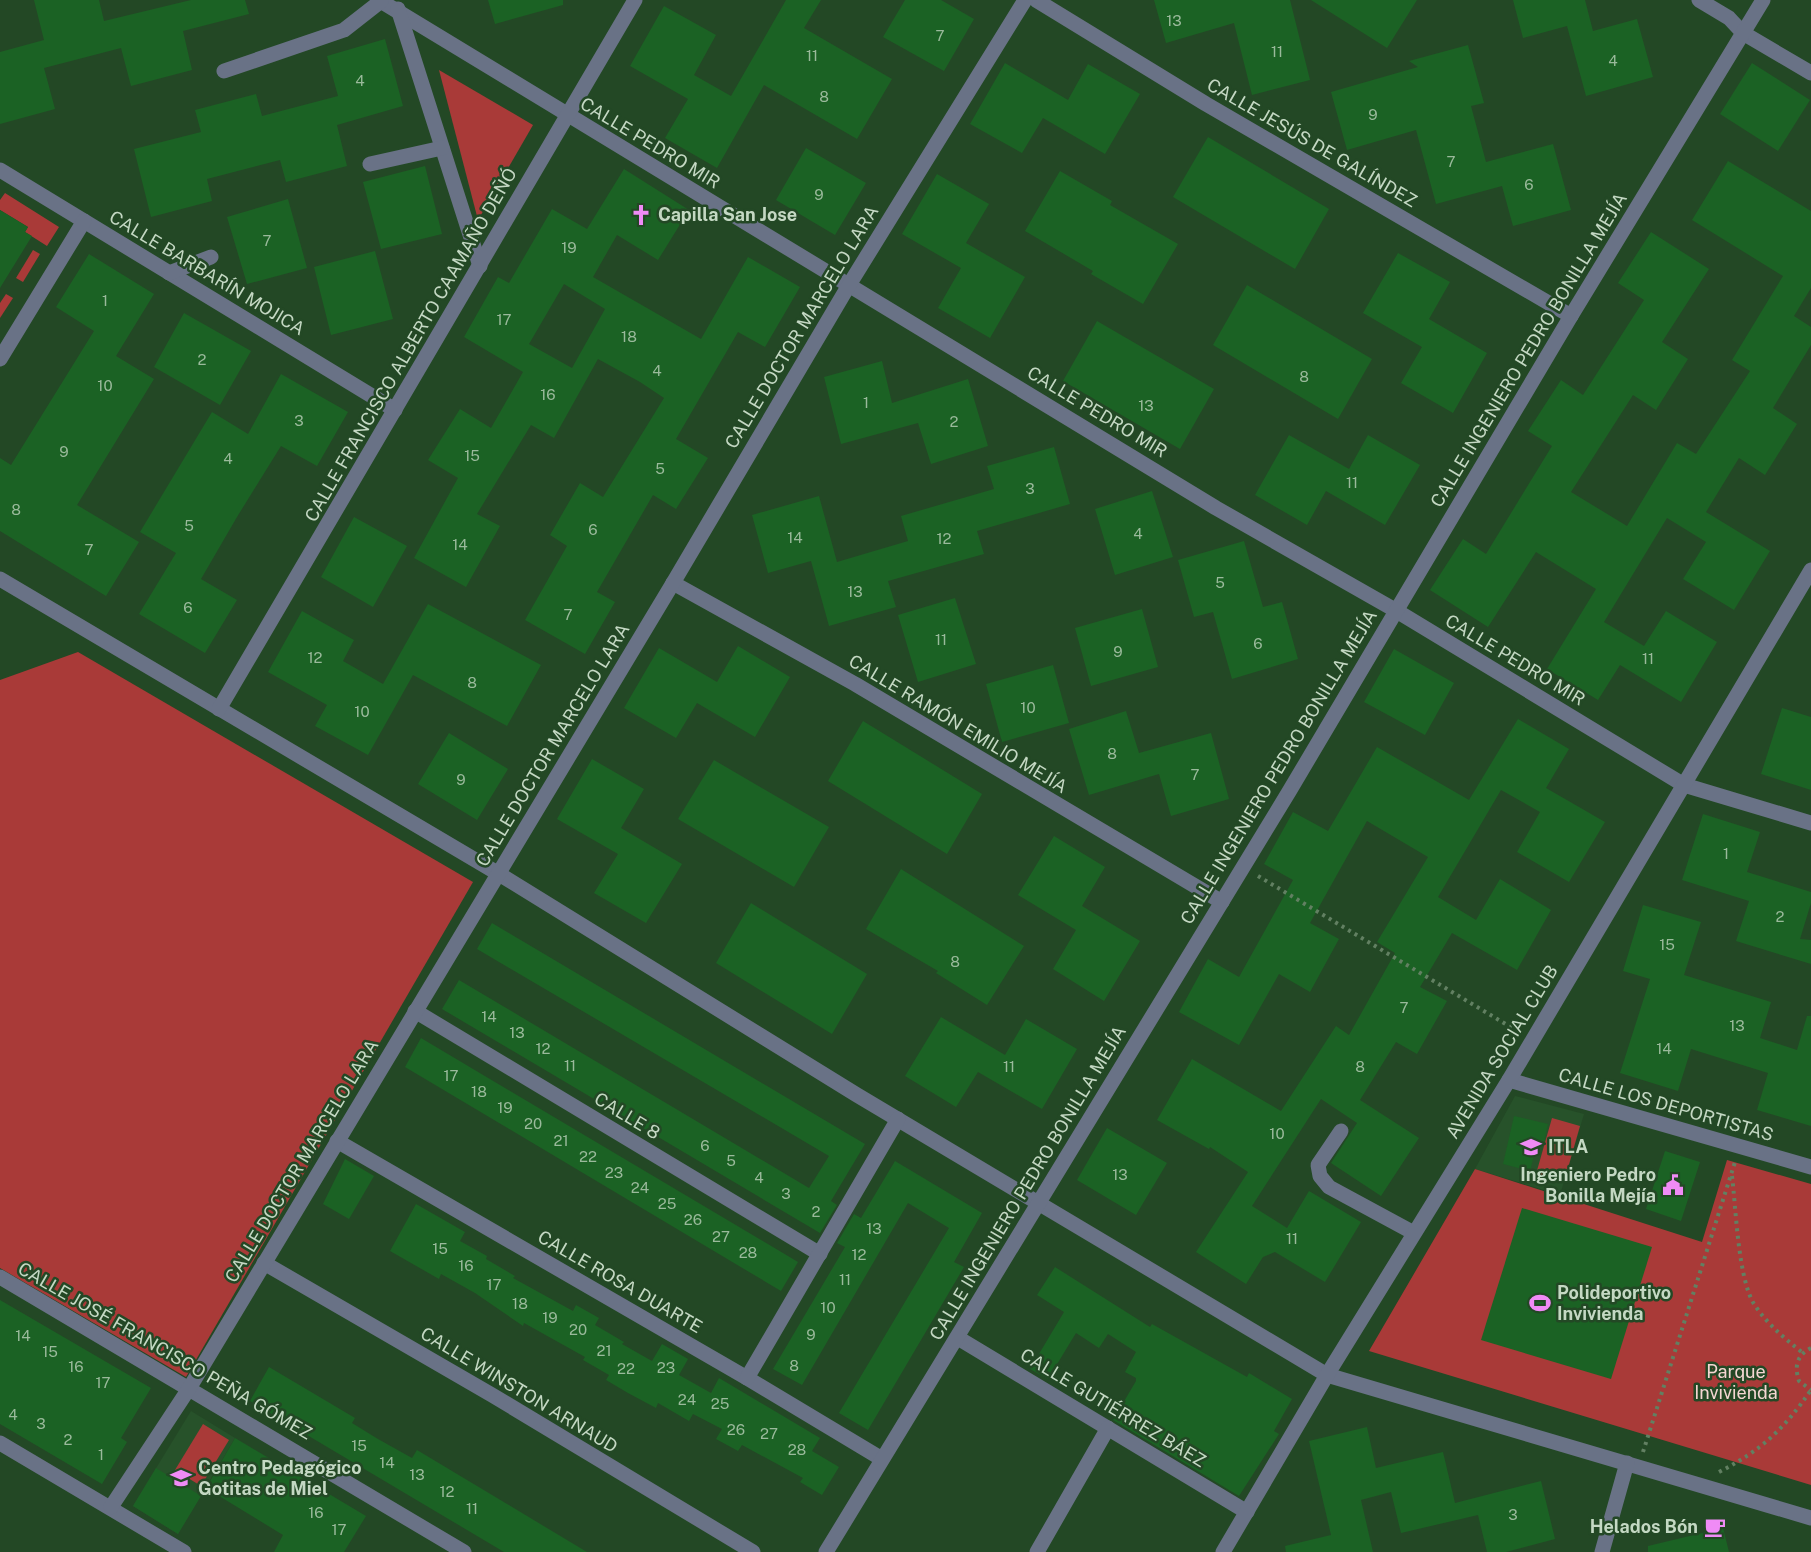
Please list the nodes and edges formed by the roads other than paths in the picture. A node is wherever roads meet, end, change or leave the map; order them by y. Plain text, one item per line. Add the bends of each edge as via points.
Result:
1 (635, 0) edge
2 (1025, 0) edge
3 (1036, 0) edge
4 (1699, 0) edge
5 (1763, 0) edge
6 (389, 3) edge
7 (1743, 33) junction
8 (224, 71) dead end
9 (1811, 73) edge
10 (568, 116) junction
11 (442, 148) junction
12 (370, 164) dead end
13 (0, 170) edge
14 (84, 221) junction
15 (211, 257) dead end
16 (480, 266) junction
17 (169, 273) junction
18 (849, 285) junction
19 (1571, 316) junction
20 (0, 360) edge
21 (395, 410) junction
22 (1811, 570) edge
23 (0, 579) edge
24 (673, 583) junction
25 (1395, 610) junction
26 (219, 709) junction
27 (1684, 785) junction
28 (1811, 823) edge
29 (498, 874) junction
30 (1222, 902) junction
31 (415, 1011) junction
32 (1509, 1080) junction
33 (898, 1119) junction
34 (1341, 1131) dead end
35 (337, 1141) junction
36 (1811, 1167) edge
37 (1040, 1203) junction
38 (1414, 1233) junction
39 (820, 1254) junction
40 (264, 1263) junction
41 (0, 1277) edge
42 (958, 1338) junction
43 (1327, 1375) junction
44 (747, 1378) junction
45 (190, 1387) junction
46 (1108, 1428) junction
47 (0, 1443) edge
48 (882, 1459) junction
49 (1633, 1465) junction
50 (111, 1507) junction
51 (1247, 1512) junction
52 (1811, 1518) edge
53 (184, 1552) edge
54 (464, 1552) edge
55 (753, 1552) edge
56 (826, 1552) edge
57 (1037, 1552) edge
58 (1223, 1552) edge
59 (1602, 1552) edge

1 - 10 street, CALLE FRANCISCO ALBERTO CAAMAÑO DEÑÓ
2 - 18 street, CALLE DOCTOR MARCELO LARA
3 - 19 street, CALLE JESÚS DE GALÍNDEZ via 1206,104
4 - 7 street via 1729,18
5 - 7 street, CALLE INGENIERO PEDRO BONILLA MEJÍA
6 - 8 street via 344,30
6 - 10 street, CALLE PEDRO MIR
6 - 11 street
7 - 9 street
7 - 19 street, CALLE INGENIERO PEDRO BONILLA MEJÍA
10 - 16 street, CALLE FRANCISCO ALBERTO CAAMAÑO DEÑÓ
10 - 18 street, CALLE PEDRO MIR
11 - 12 street
11 - 16 street
13 - 14 street, CALLE BARBARÍN MOJICA
14 - 17 street, CALLE BARBARÍN MOJICA
14 - 20 street
15 - 17 street
16 - 21 street, CALLE FRANCISCO ALBERTO CAAMAÑO DEÑÓ
17 - 21 street, CALLE BARBARÍN MOJICA
18 - 24 street, CALLE DOCTOR MARCELO LARA
18 - 25 street, CALLE PEDRO MIR via 1216,508
19 - 25 street, CALLE INGENIERO PEDRO BONILLA MEJÍA
21 - 26 street, CALLE FRANCISCO ALBERTO CAAMAÑO DEÑÓ
22 - 27 street, AVENIDA SOCIAL CLUB
23 - 26 street
24 - 29 street, CALLE DOCTOR MARCELO LARA
24 - 30 street, CALLE RAMÓN EMILIO MEJÍA via 855,684
25 - 27 street, CALLE PEDRO MIR
25 - 30 street, CALLE INGENIERO PEDRO BONILLA MEJÍA
26 - 29 street
27 - 28 street, CALLE PEDRO MIR
27 - 32 street, AVENIDA SOCIAL CLUB
29 - 31 street, CALLE DOCTOR MARCELO LARA
29 - 33 street
30 - 37 street, CALLE INGENIERO PEDRO BONILLA MEJÍA
31 - 35 street, CALLE DOCTOR MARCELO LARA
31 - 39 street, CALLE 8
32 - 36 street, CALLE LOS DEPORTISTAS
32 - 38 street, AVENIDA SOCIAL CLUB
33 - 37 street
33 - 39 street
34 - 38 street via 1317,1165 1320,1176 1329,1187
35 - 40 street, CALLE DOCTOR MARCELO LARA
35 - 44 street, CALLE ROSA DUARTE
37 - 42 street, CALLE INGENIERO PEDRO BONILLA MEJÍA
37 - 43 street
38 - 43 street, AVENIDA SOCIAL CLUB
39 - 44 street
40 - 45 street, CALLE DOCTOR MARCELO LARA
40 - 55 street, CALLE WINSTON ARNAUD
41 - 45 street, CALLE JOSÉ FRANCISCO PEÑA GÓMEZ
42 - 46 street, CALLE GUTIÉRREZ BÁEZ
42 - 48 street, CALLE INGENIERO PEDRO BONILLA MEJÍA
43 - 49 street
43 - 51 street, AVENIDA SOCIAL CLUB
44 - 48 street, CALLE ROSA DUARTE
45 - 50 street, CALLE DOCTOR MARCELO LARA
45 - 54 street, CALLE JOSÉ FRANCISCO PEÑA GÓMEZ
46 - 51 street, CALLE GUTIÉRREZ BÁEZ
46 - 57 street
47 - 50 street
48 - 56 street, CALLE INGENIERO PEDRO BONILLA MEJÍA
49 - 52 street
49 - 59 street
50 - 53 street
51 - 58 street, AVENIDA SOCIAL CLUB

